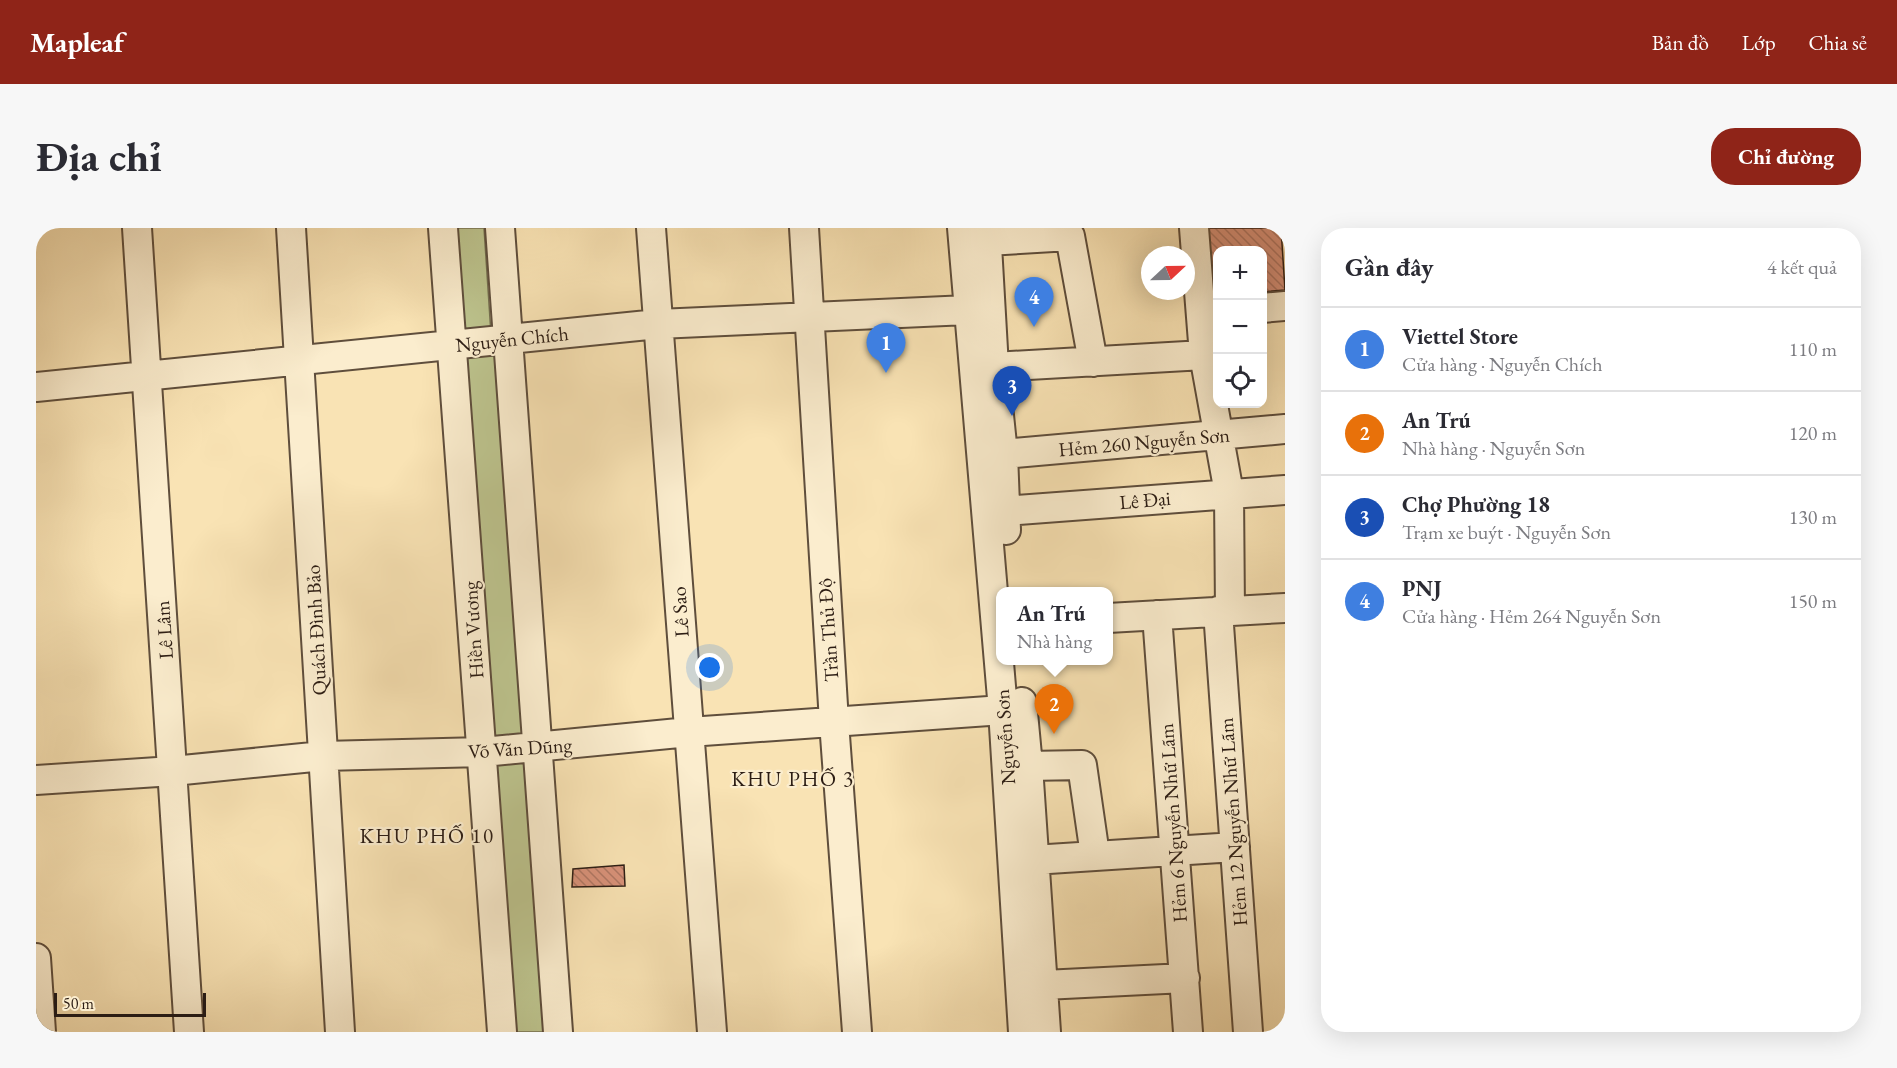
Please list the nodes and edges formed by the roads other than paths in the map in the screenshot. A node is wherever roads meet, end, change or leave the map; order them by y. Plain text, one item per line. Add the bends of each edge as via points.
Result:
1 (137, 228) edge
2 (291, 228) edge
3 (443, 228) edge
4 (500, 228) edge
5 (651, 228) edge
6 (804, 228) edge
7 (962, 228) edge
8 (1194, 228) edge
9 (987, 234) edge
10 (1285, 306) edge
11 (1267, 308) edge
12 (979, 310) junction
13 (1209, 311) edge
14 (809, 319) junction
15 (658, 324) junction
16 (507, 339) junction
17 (451, 345) junction
18 (1204, 355) junction
19 (299, 360) junction
20 (1093, 362) junction
21 (993, 367) junction
22 (147, 376) junction
23 (36, 387) edge
24 (1285, 429) edge
25 (1219, 435) junction
26 (1004, 454) junction
27 (1285, 490) edge
28 (1229, 493) junction
29 (1004, 512) junction
30 (1011, 587) edge
31 (996, 592) edge
32 (1285, 608) edge
33 (1224, 611) junction
34 (1157, 615) junction
35 (1113, 618) edge
36 (1001, 665) edge
37 (1018, 665) edge
38 (1004, 710) junction
39 (834, 722) junction
40 (689, 732) junction
41 (537, 748) junction
42 (483, 752) junction
43 (323, 756) junction
44 (1028, 766) junction
45 (173, 771) junction
46 (36, 780) edge
47 (1235, 847) junction
48 (1175, 851) junction
49 (1095, 855) junction
50 (1033, 860) junction
51 (36, 958) edge
52 (1185, 978) junction
53 (1044, 985) junction
54 (41, 1032) edge
55 (189, 1032) edge
56 (340, 1032) edge
57 (502, 1032) edge
58 (558, 1032) edge
59 (712, 1032) edge
60 (857, 1032) edge
61 (1023, 1032) edge
62 (1046, 1032) edge
63 (1188, 1032) edge
64 (1248, 1032) edge

1 - 22 street, Lê Lâm
2 - 19 street, Quách Đình Bảo
3 - 17 street, Hiền Vương
4 - 16 street
5 - 15 street, Lê Sao
6 - 14 street, Trần Thủ Độ
7 - 12 street, Nguyễn Sơn
8 - 13 street, Hẻm 12 Nguyễn Nhữ Lãm
9 - 12 street, Nguyễn Sơn
9 - 20 street via 1070,236
10 - 11 street
12 - 14 street, Nguyễn Chích
12 - 21 street, Nguyễn Sơn
12 - 31 street, Nguyễn Sơn
13 - 18 street, Hẻm 12 Nguyễn Nhữ Lãm
14 - 15 street, Nguyễn Chích
14 - 39 street, Trần Thủ Độ
15 - 16 street, Nguyễn Chích
15 - 40 street, Lê Sao
16 - 17 street, Nguyễn Chích
16 - 41 street
17 - 19 street, Nguyễn Chích
17 - 42 street, Hiền Vương
18 - 20 street
18 - 25 street, Hẻm 12 Nguyễn Nhữ Lãm
19 - 22 street, Nguyễn Chích
19 - 43 street, Quách Đình Bảo
20 - 21 street
21 - 26 street, Nguyễn Sơn
22 - 23 street, Nguyễn Chích
22 - 45 street, Lê Lâm
24 - 25 street, Hẻm 260 Nguyễn Sơn
25 - 26 street, Hẻm 260 Nguyễn Sơn
25 - 28 street, Hẻm 12 Nguyễn Nhữ Lãm
26 - 29 street, Nguyễn Sơn
27 - 28 street, Lê Đại
28 - 29 street, Lê Đại
28 - 33 street, Hẻm 12 Nguyễn Nhữ Lãm
29 - 30 street, Nguyễn Sơn
32 - 33 street
33 - 34 street
33 - 47 street, Hẻm 12 Nguyễn Nhữ Lãm
34 - 35 street
34 - 48 street, Hẻm 6 Nguyễn Nhữ Lãm
36 - 38 street, Nguyễn Sơn
37 - 44 street, Nguyễn Sơn
38 - 39 street, Võ Văn Dũng
38 - 61 street, Nguyễn Sơn
39 - 40 street, Võ Văn Dũng
39 - 60 street, Trần Thủ Độ
40 - 41 street, Võ Văn Dũng
40 - 59 street, Lê Sao
41 - 42 street, Võ Văn Dũng
41 - 58 street
42 - 43 street, Võ Văn Dũng
42 - 57 street, Hiền Vương
43 - 45 street, Võ Văn Dũng
43 - 56 street, Quách Đình Bảo
44 - 49 street via 1083,765
44 - 50 street, Nguyễn Sơn
45 - 46 street, Võ Văn Dũng
45 - 55 street, Lê Lâm
47 - 48 street
47 - 64 street, Hẻm 12 Nguyễn Nhữ Lãm
48 - 49 street
48 - 52 street, Hẻm 6 Nguyễn Nhữ Lãm
49 - 50 street
50 - 53 street, Nguyễn Sơn
51 - 54 street
52 - 53 street
52 - 63 street, Hẻm 6 Nguyễn Nhữ Lãm
53 - 62 street, Nguyễn Sơn

